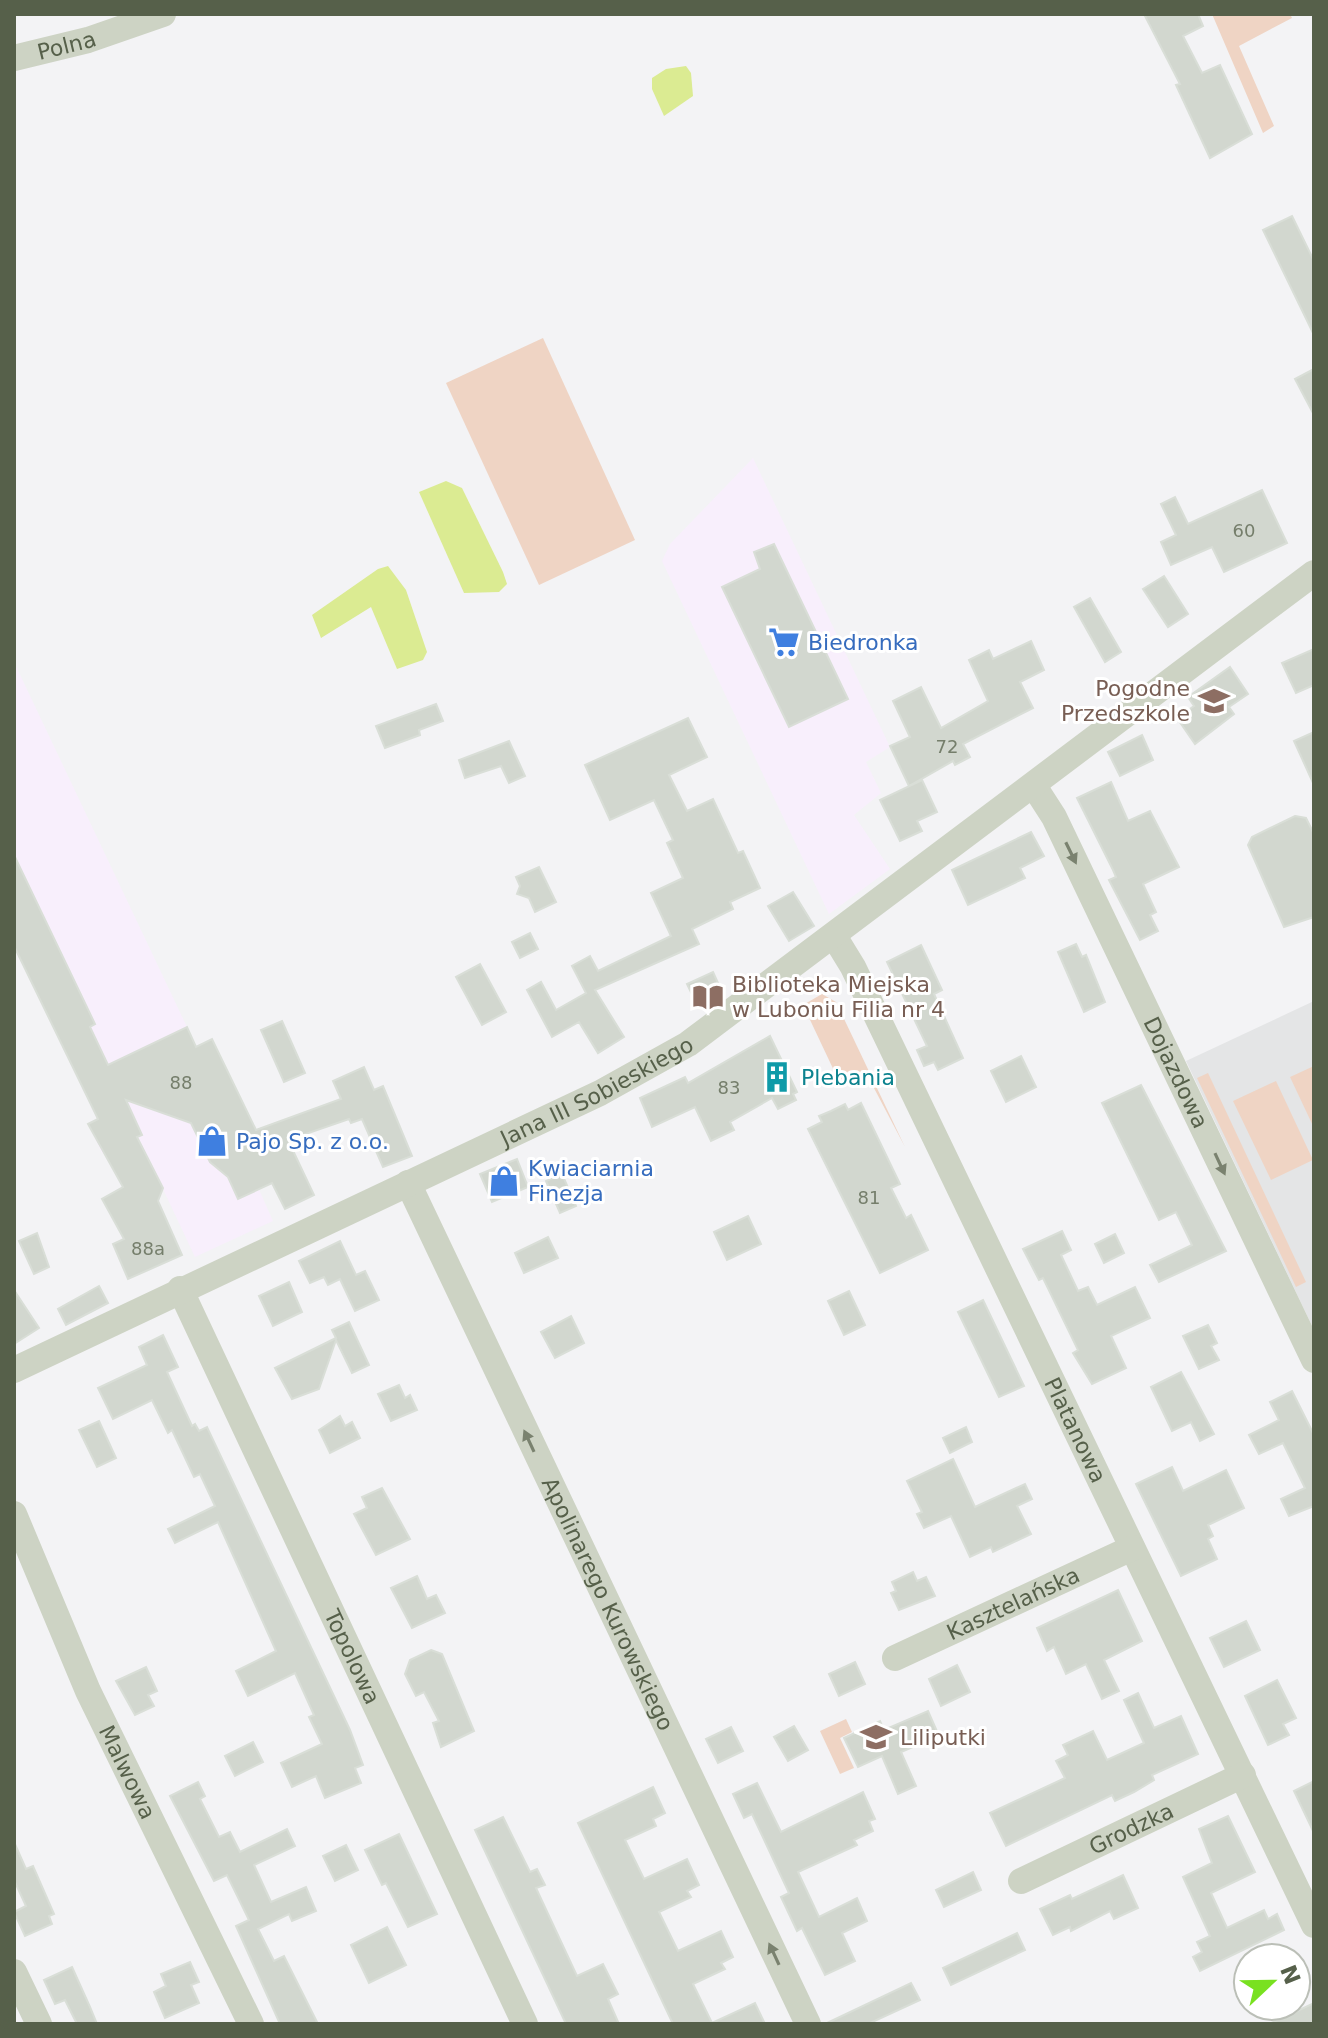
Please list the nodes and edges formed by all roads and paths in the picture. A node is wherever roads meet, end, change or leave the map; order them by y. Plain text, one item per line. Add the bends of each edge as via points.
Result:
1 (163, 14) edge
2 (14, 58) edge
3 (1314, 573) edge
4 (1034, 786) junction
5 (834, 936) junction
6 (408, 1183) junction
7 (180, 1289) junction
8 (1314, 1360) edge
9 (14, 1370) edge
10 (14, 1514) edge
11 (1132, 1548) junction
12 (895, 1658) dead end
13 (1243, 1775) junction
14 (1021, 1881) dead end
15 (1314, 1925) edge
16 (14, 1972) edge
17 (39, 2024) edge
18 (251, 2024) edge
19 (525, 2024) edge
20 (808, 2024) edge

1 - 2 street, Polna
3 - 4 street, Jana III Sobieskiego
4 - 5 street, Jana III Sobieskiego
4 -> 8 street, Dojazdowa via 1054,817
5 - 6 street, Jana III Sobieskiego via 657,1063
5 - 11 street, Platanowa
6 - 7 street, Jana III Sobieskiego
20 -> 6 street, Apolinarego Kurowskiego
7 - 9 street, Jana III Sobieskiego
7 - 19 street, Topolowa
10 - 18 street, Malwowa via 88,1691
11 - 12 street, Kasztelańska
11 - 13 street, Platanowa
13 - 14 street, Grodzka
13 - 15 street, Platanowa
16 - 17 street

